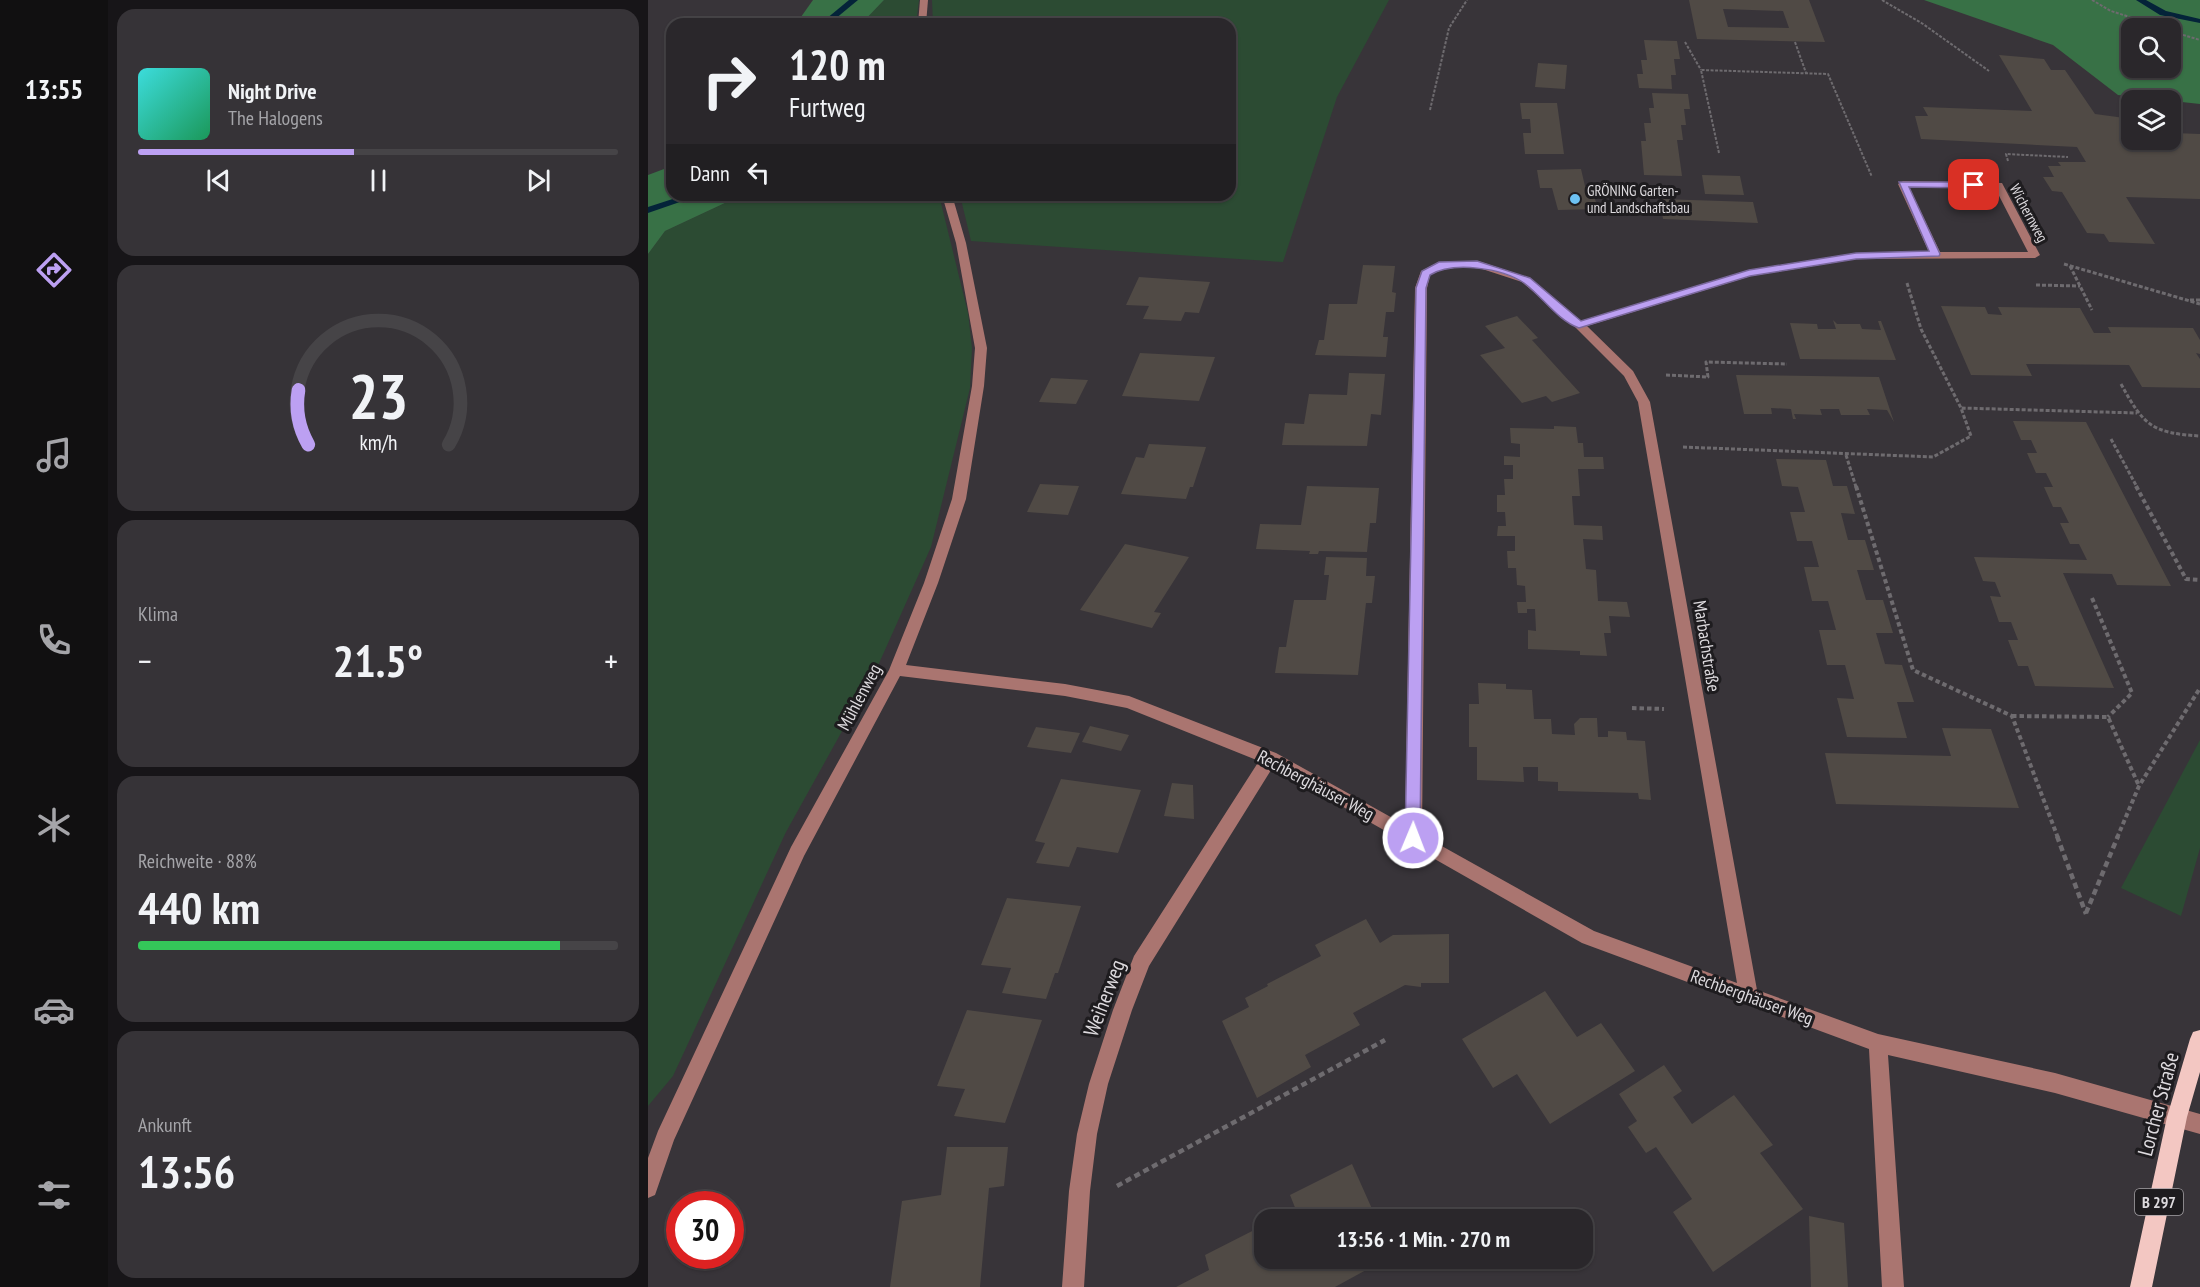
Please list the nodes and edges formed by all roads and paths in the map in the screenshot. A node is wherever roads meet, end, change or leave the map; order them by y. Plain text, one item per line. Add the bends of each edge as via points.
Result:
1 (924, 0) edge
2 (1467, 0) edge
3 (1882, 0) edge
4 (2092, 0) edge
5 (922, 18) edge
6 (2133, 18) edge
7 (2181, 34) edge
8 (2200, 40) edge
9 (1685, 42) dead end
10 (1795, 42) dead end
11 (1701, 70) junction
12 (1989, 71) dead end
13 (1806, 73) junction
14 (1430, 111) dead end
15 (1719, 153) dead end
16 (1873, 178) dead end
17 (949, 201) edge
18 (1935, 254) junction
19 (1905, 255) junction
20 (2035, 255) junction
21 (2070, 266) junction
22 (2200, 302) edge
23 (2092, 310) dead end
24 (1579, 325) junction
25 (1787, 364) dead end
26 (1629, 374) junction
27 (2121, 384) dead end
28 (1961, 408) junction
29 (2137, 413) junction
30 (2200, 436) edge
31 (2111, 439) dead end
32 (1652, 445) junction
33 (1846, 455) junction
34 (2200, 580) edge
35 (2092, 598) dead end
36 (896, 670) junction
37 (2200, 688) edge
38 (2012, 716) junction
39 (2108, 717) junction
40 (1270, 758) junction
41 (2139, 786) junction
42 (1413, 838) junction
43 (1749, 996) junction
44 (2200, 1039) edge
45 (1384, 1040) dead end
46 (1878, 1043) junction
47 (2177, 1117) junction
48 (2200, 1124) edge
49 (656, 1144) edge
50 (648, 1188) edge
51 (1080, 1206) junction
52 (1073, 1287) edge
53 (1893, 1287) edge
54 (2141, 1287) edge

1 - 5 street
2 - 14 path via 1449,28
3 - 12 path
4 - 6 path
7 - 8 path
9 - 11 path
10 - 13 path
11 - 13 path
11 - 15 path
13 - 16 path via 1828,74
17 - 36 street, Mühlenweg via 976,311 981,348 978,386 959,499 931,584
18 - 19 street, Wichernweg
18 - 20 street, Wichernweg
18 - 20 street, Wichernweg via 1903,184 1998,185
19 - 24 street, Wichernweg via 1856,256 1749,273
19 - 28 path via 1908,295
20 - 21 path
21 - 22 path
21 - 23 path
24 - 26 street, Marbachstraße
24 - 42 street, Marbachstraße via 1526,280 1474,263 1439,265 1425,273 1421,288
25 - 26 path via 1706,362 1708,377
26 - 32 street, Marbachstraße via 1644,402
27 - 29 path
28 - 29 path
28 - 33 path via 1971,436 1933,457
29 - 30 path via 2160,434
31 - 34 path via 2186,579
32 - 33 path
32 - 43 street, Marbachstraße
33 - 38 path via 1913,670
35 - 39 path via 2132,693
36 - 40 street, Rechberghäuser Weg via 1065,690 1129,702
36 - 49 street, Mühlenweg via 797,852
37 - 41 path
38 - 39 path
38 - 41 path via 2086,914
39 - 41 path
40 - 42 street, Rechberghäuser Weg
40 - 51 street, Weiherweg via 1141,962 1107,1053 1083,1158
42 - 43 street, Rechberghäuser Weg via 1588,937
43 - 46 street, Rechberghäuser Weg
44 - 47 main road, Lorcher Straße / B 297
45 - 51 path
46 - 47 street, Rechberghäuser Weg via 2055,1083
46 - 53 street
47 - 48 street, Rechberghäuser Weg
47 - 54 main road, Lorcher Straße / B 297
49 - 50 street, Mühlenweg
51 - 52 street, Weiherweg

